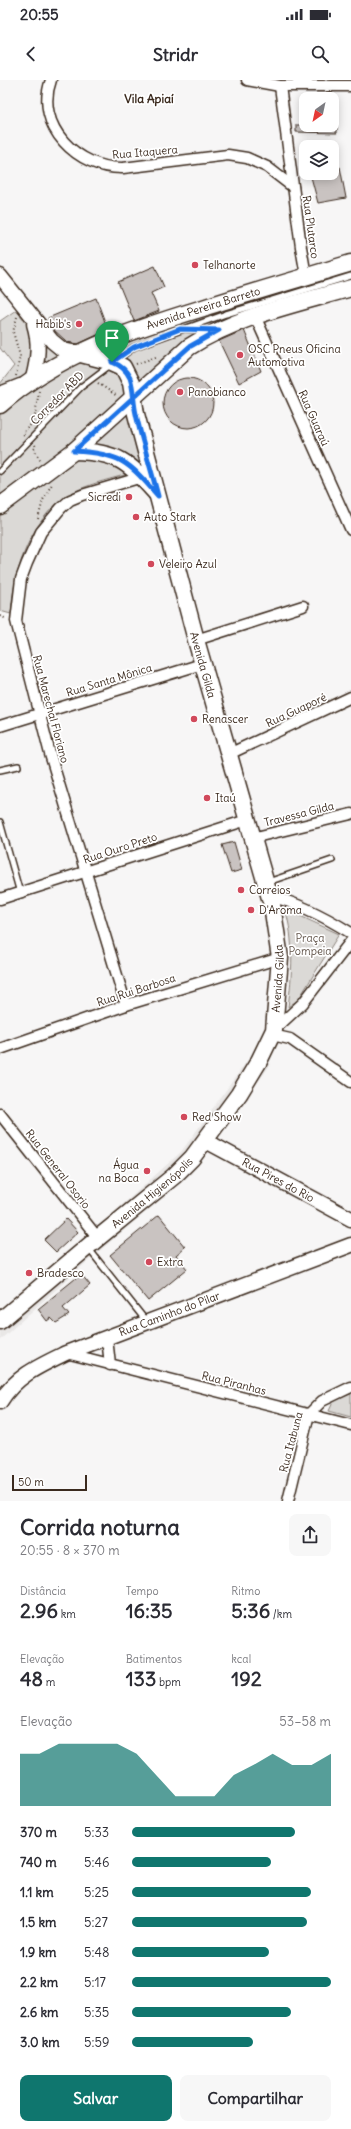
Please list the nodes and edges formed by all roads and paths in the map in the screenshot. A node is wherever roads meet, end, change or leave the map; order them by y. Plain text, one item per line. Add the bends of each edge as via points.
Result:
1 (50, 80) edge
2 (247, 80) edge
3 (280, 86) junction
4 (351, 86) edge
5 (293, 187) junction
6 (351, 263) edge
7 (0, 276) edge
8 (306, 276) junction
9 (351, 276) edge
10 (351, 288) edge
11 (24, 307) junction
12 (255, 316) junction
13 (33, 319) junction
14 (180, 329) junction
15 (219, 330) junction
16 (77, 353) junction
17 (112, 362) junction
18 (29, 380) junction
19 (0, 392) edge
20 (133, 399) junction
21 (0, 405) edge
22 (30, 440) junction
23 (74, 451) junction
24 (48, 470) junction
25 (0, 471) edge
26 (142, 477) junction
27 (158, 496) junction
28 (0, 506) edge
29 (351, 530) edge
30 (41, 532) junction
31 (303, 606) dead end
32 (196, 640) junction
33 (202, 664) junction
34 (351, 697) edge
35 (39, 713) junction
36 (0, 726) edge
37 (228, 754) junction
38 (18, 766) dead end
39 (0, 770) edge
40 (351, 814) edge
41 (247, 820) junction
42 (0, 822) edge
43 (252, 838) junction
44 (332, 860) dead end
45 (85, 873) junction
46 (267, 889) junction
47 (20, 893) junction
48 (0, 899) edge
49 (351, 933) edge
50 (351, 941) edge
51 (280, 958) junction
52 (126, 1005) junction
53 (273, 1032) junction
54 (0, 1049) edge
55 (351, 1082) edge
56 (0, 1114) edge
57 (206, 1141) junction
58 (351, 1219) edge
59 (93, 1242) junction
60 (351, 1245) edge
61 (0, 1321) edge
62 (147, 1322) junction
63 (107, 1338) junction
64 (66, 1354) junction
65 (110, 1365) junction
66 (351, 1387) edge
67 (0, 1402) edge
68 (309, 1414) junction
69 (351, 1425) edge
70 (288, 1501) edge

1 - 5 street, Rua Itaquera via 48,110 52,124 68,148 89,162 123,168 228,155 267,166
2 - 3 street
3 - 4 street
3 - 5 street, Rua Plutarco
5 - 8 street, Rua Plutarco
6 - 8 main road, Avenida Pereira Barreto
7 - 11 main road
8 - 16 main road, Avenida Pereira Barreto via 152,323
9 - 14 lane, Corredor ABD
10 - 12 main road
11 - 13 main road
11 - 18 path via 17,312 14,337
12 - 15 main road
12 - 29 street, Rua Guaraú
13 - 16 main road via 63,350
13 - 18 main road via 39,350
14 - 15 lane, Corredor ABD
14 - 17 lane, Corredor ABD via 134,347
15 - 20 main road via 189,347
16 - 17 main road, Avenida Gilda
16 - 18 main road, Avenida Pereira Barreto
17 - 20 main road, Avenida Gilda via 123,367 129,377
17 - 22 lane, Corredor ABD via 81,387
18 - 19 street
18 - 21 main road, Avenida Pereira Barreto
18 - 22 path via 34,421 22,433
20 - 23 main road
20 - 27 main road, Avenida Gilda
22 - 24 path
22 - 25 lane, Corredor ABD
23 - 24 main road
23 - 26 main road via 109,454 125,462
24 - 28 main road
24 - 30 path via 54,480 43,500 39,516 37,528
26 - 27 main road
26 - 30 street, Rua Marechal Floriano via 70,500
27 - 32 main road, Avenida Gilda
30 - 35 street, Rua Marechal Floriano via 21,579 16,621
31 - 32 street
32 - 33 main road, Avenida Gilda
33 - 35 street, Rua Santa Mônica
33 - 37 main road, Avenida Gilda
34 - 37 street, Rua Guaporé
35 - 36 street, Rua Santa Mônica
35 - 45 street, Rua Marechal Floriano
37 - 41 main road, Avenida Gilda
38 - 39 lane
40 - 43 street, Travessa Gilda
41 - 43 main road, Avenida Gilda
41 - 45 street, Rua Ouro Preto
42 - 47 lane
43 - 46 main road, Avenida Gilda
44 - 46 lane
45 - 47 street, Rua Ouro Preto
45 - 52 street, Rua Marechal Floriano
46 - 49 street via 281,899
46 - 51 main road, Avenida Gilda
47 - 48 street, Rua Ouro Preto
50 - 53 street, Avenida Higienópolis via 303,1003
51 - 52 street, Rua Rui Barbosa
51 - 53 main road, Avenida Gilda
52 - 54 street, Rua Rui Barbosa
53 - 55 street via 290,1039
53 - 57 main road, Avenida Higienópolis via 239,1094
56 - 59 street, Rua General Osorio
57 - 58 main road, Rua Pires do Rio
57 - 59 main road, Avenida Higienópolis via 174,1176
59 - 61 main road, Avenida Higienópolis
59 - 62 lane
60 - 62 main road, Rua Caminho do Pilar
62 - 63 main road, Rua Caminho do Pilar
63 - 64 main road, Rua Caminho do Pilar
63 - 65 street
64 - 65 street, Rua Piranhas
64 - 67 main road, Rua Caminho do Pilar via 30,1370 16,1381
65 - 68 street, Rua Piranhas
66 - 68 street, Rua Itabuna via 322,1401
68 - 69 street, Rua Piranhas
68 - 70 street, Rua Itabuna

